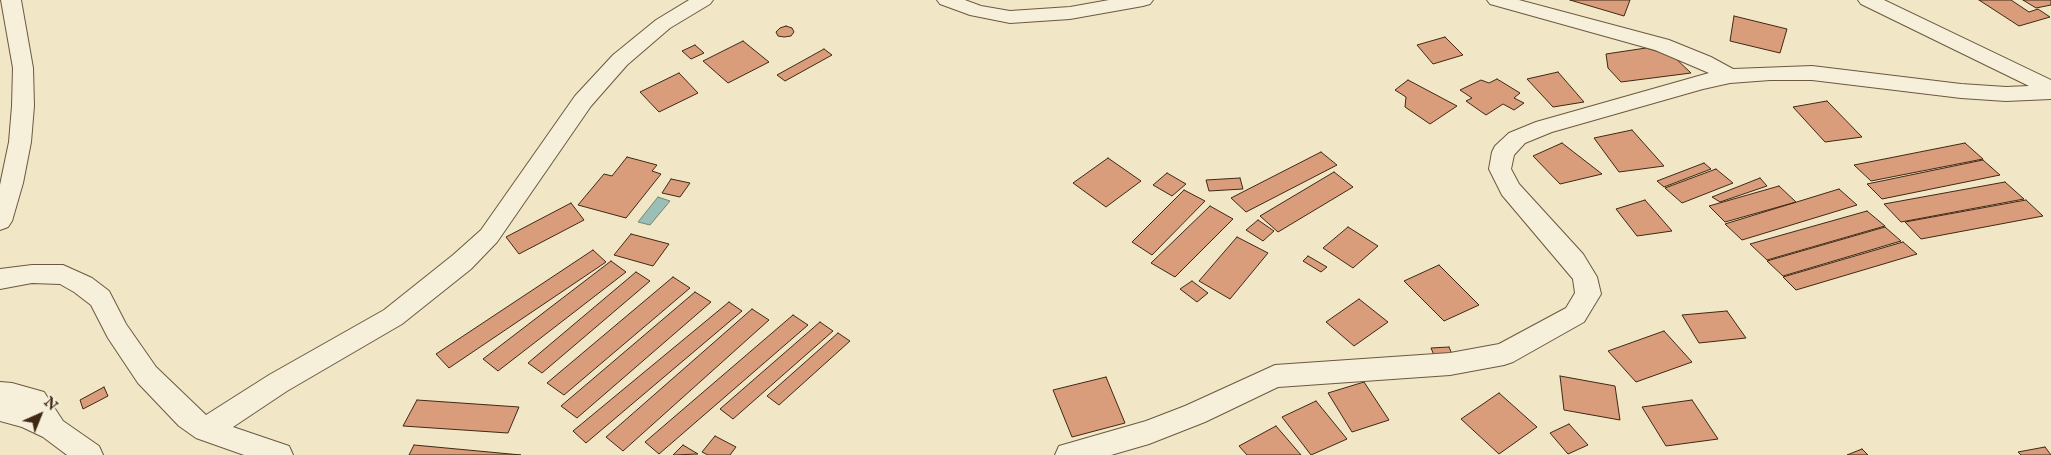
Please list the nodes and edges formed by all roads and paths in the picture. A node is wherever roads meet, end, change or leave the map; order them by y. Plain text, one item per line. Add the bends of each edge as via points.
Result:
1 (703, 0) edge
2 (947, 0) edge
3 (1143, 0) edge
4 (1497, 0) edge
5 (1868, 0) edge
6 (8, 9) edge
7 (1730, 76) junction
8 (2051, 88) edge
9 (2051, 92) edge
10 (0, 221) edge
11 (0, 279) edge
12 (0, 393) edge
13 (0, 409) edge
14 (53, 429) junction
15 (206, 430) junction
16 (89, 455) edge
17 (279, 455) edge
18 (1069, 455) edge

1 - 15 street via 664,24 620,60 584,101 489,236 462,262 393,317 270,387
2 - 3 street via 977,11 1010,17 1070,13
4 - 7 street via 1662,45
5 - 8 street
6 - 10 street via 23,68 22,115 14,174
7 - 9 street via 1812,73 1961,91
7 - 18 street via 1544,127 1517,138 1502,152 1500,169 1510,189 1585,277 1588,294 1582,307 1559,325 1504,354 1450,364 1275,376 1149,432
11 - 15 street via 32,274 62,275 83,285 100,298 147,375 189,418
12 - 14 street via 34,400
13 - 14 street
14 - 16 street
15 - 17 street

